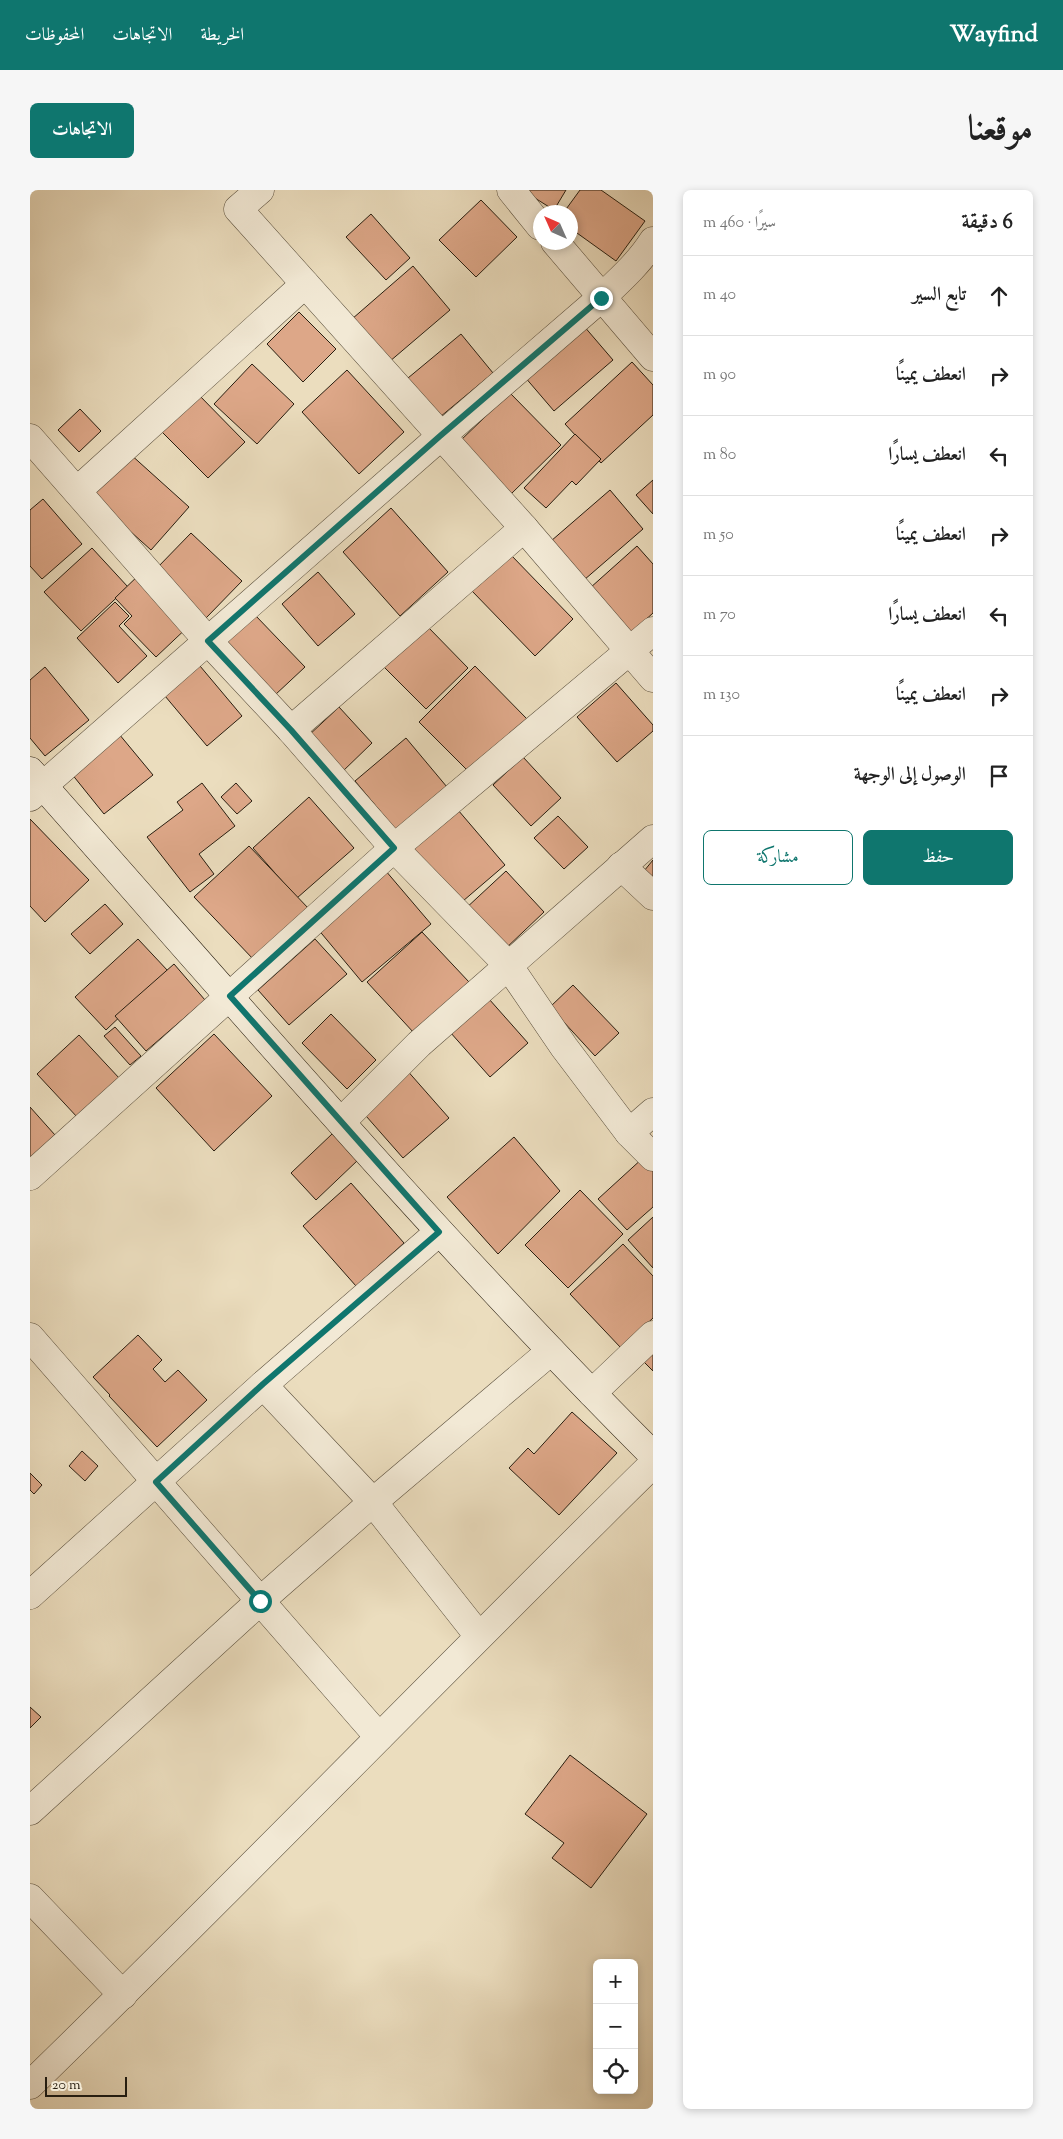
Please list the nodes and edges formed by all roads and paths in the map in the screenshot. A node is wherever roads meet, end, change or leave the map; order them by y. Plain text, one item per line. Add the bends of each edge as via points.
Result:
1 (260, 190) edge
2 (510, 190) edge
3 (533, 218) edge
4 (653, 241) edge
5 (562, 250) edge
6 (305, 284) junction
7 (601, 298) junction
8 (653, 357) edge
9 (440, 436) junction
10 (30, 438) edge
11 (77, 491) junction
12 (524, 528) junction
13 (653, 631) edge
14 (208, 641) junction
15 (630, 652) junction
16 (653, 678) edge
17 (291, 730) junction
18 (34, 785) edge
19 (653, 839) edge
20 (394, 848) junction
21 (622, 866) junction
22 (653, 896) edge
23 (508, 966) junction
24 (230, 996) junction
25 (653, 1112) edge
26 (340, 1122) junction
27 (629, 1133) junction
28 (653, 1157) edge
29 (30, 1176) edge
30 (439, 1232) junction
31 (653, 1335) edge
32 (30, 1337) edge
33 (551, 1351) junction
34 (263, 1384) junction
35 (592, 1393) junction
36 (653, 1455) edge
37 (653, 1464) edge
38 (156, 1482) junction
39 (373, 1502) junction
40 (30, 1595) edge
41 (260, 1601) junction
42 (478, 1635) junction
43 (379, 1737) junction
44 (30, 1811) edge
45 (30, 1898) edge
46 (123, 1994) junction
47 (30, 2085) edge

1 - 6 street via 238,209
2 - 3 street
4 - 7 street via 624,277
5 - 7 street
6 - 9 street
6 - 11 street
7 - 8 street
7 - 9 street
9 - 12 street
9 - 14 street
10 - 11 street
11 - 14 street
12 - 15 street
12 - 17 street
13 - 15 street
14 - 17 street
14 - 18 street
15 - 16 street
15 - 20 street
17 - 20 street
18 - 24 street
19 - 21 street
20 - 23 street
20 - 24 street
21 - 22 street
21 - 23 street
23 - 26 street via 419,1044
23 - 27 street
24 - 26 street
24 - 29 street
25 - 27 street
26 - 30 street
27 - 28 street
30 - 33 street
30 - 34 street
31 - 35 street
32 - 38 street
33 - 35 street
33 - 39 street
34 - 38 street
34 - 39 street
35 - 36 street
37 - 42 street
38 - 40 street
38 - 41 street
39 - 41 street
39 - 42 street
41 - 43 street
41 - 44 street
42 - 43 street
43 - 46 street
45 - 46 street
46 - 47 street

